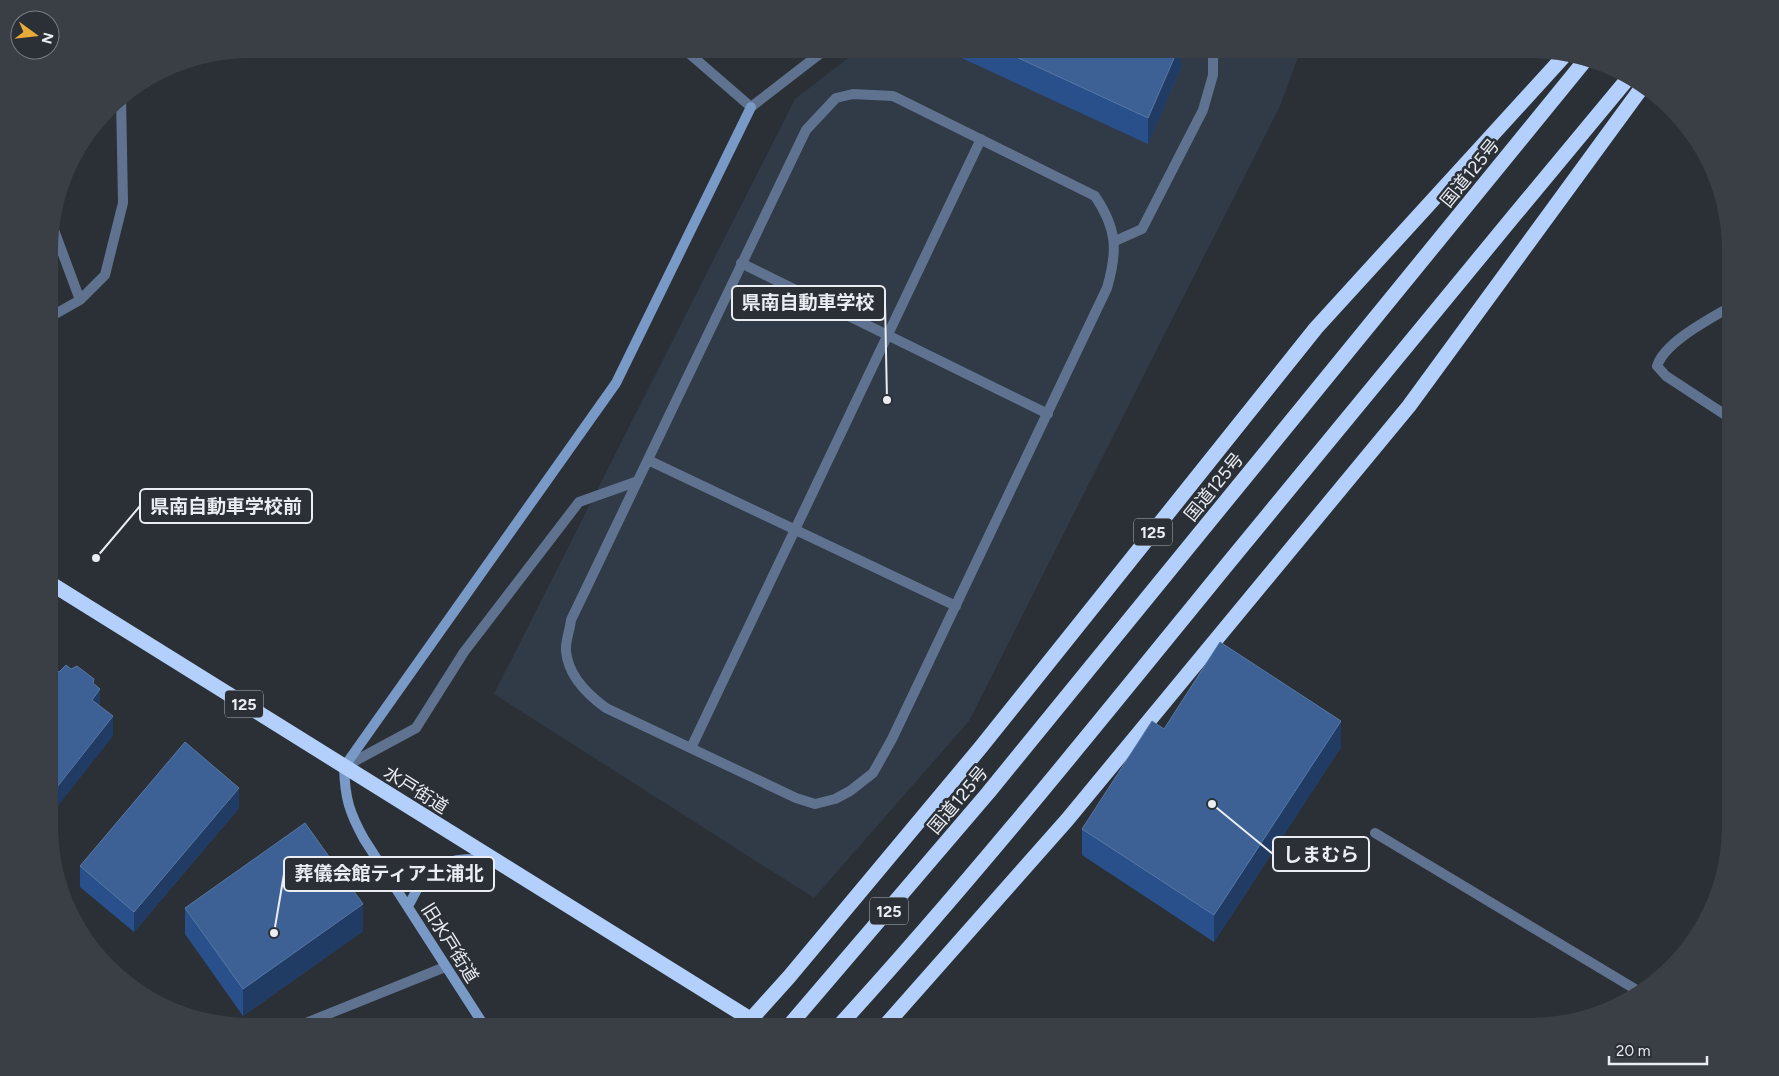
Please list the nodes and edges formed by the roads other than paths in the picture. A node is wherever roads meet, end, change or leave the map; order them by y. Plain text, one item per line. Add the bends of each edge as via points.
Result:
1 (694, 58) edge
2 (814, 58) edge
3 (1213, 58) edge
4 (1561, 60) edge
5 (1581, 65) edge
6 (1624, 83) edge
7 (1639, 92) edge
8 (121, 107) edge
9 (751, 107) junction
10 (981, 139) junction
11 (1115, 240) junction
12 (58, 241) edge
13 (742, 263) junction
14 (80, 300) junction
15 (58, 312) edge
16 (1722, 312) edge
17 (887, 333) junction
18 (1722, 413) edge
19 (1048, 414) junction
20 (648, 460) junction
21 (638, 481) junction
22 (795, 530) junction
23 (58, 588) edge
24 (956, 606) junction
25 (691, 748) junction
26 (344, 767) junction
27 (1375, 833) dead end
28 (492, 859) junction
29 (408, 906) junction
30 (445, 967) junction
31 (1633, 988) edge
32 (318, 1018) edge
33 (478, 1018) edge
34 (742, 1018) edge
35 (758, 1018) edge
36 (796, 1018) edge
37 (846, 1018) edge
38 (892, 1018) edge

1 - 9 street
2 - 9 street
3 - 11 street via 1213,75 1202,110 1142,229
4 - 35 highway, 125 via 1316,328 981,747
5 - 36 highway, 国道125号 / 125 via 988,793
6 - 37 highway, 125 via 1019,820
7 - 38 highway via 1403,413 1067,820
8 - 14 street via 123,204 106,275
9 - 26 street via 616,384
10 - 11 street via 1095,196 1108,216
10 - 13 street via 893,96 853,94 836,98 806,130
10 - 17 street
11 - 19 street via 1114,264 1107,288
12 - 14 street
13 - 17 street
13 - 20 street
14 - 15 street
16 - 18 street via 1687,333 1660,356 1657,366 1666,376
17 - 19 street
17 - 22 street
19 - 24 street
20 - 21 street
20 - 22 street
21 - 25 street via 571,620 566,652 587,694 606,708
21 - 26 street via 579,502 464,652 416,728
22 - 24 street
22 - 25 street
23 - 26 highway, 水戸街道 / 125
24 - 25 street via 873,773 835,799 816,804 796,798
26 - 28 highway, 水戸街道 / 125
26 - 29 street, 旧水戸街道 via 349,813
27 - 31 street
28 - 29 street via 462,858 444,864 426,875
28 - 34 highway, 水戸街道 / 125
29 - 30 street, 旧水戸街道
30 - 32 street
30 - 33 street, 旧水戸街道

